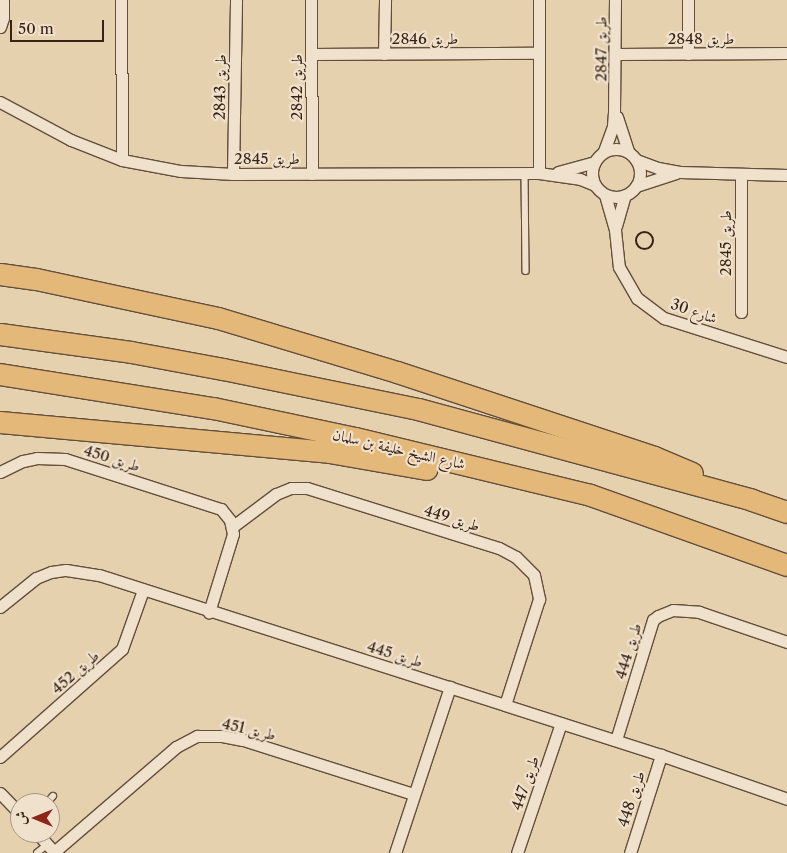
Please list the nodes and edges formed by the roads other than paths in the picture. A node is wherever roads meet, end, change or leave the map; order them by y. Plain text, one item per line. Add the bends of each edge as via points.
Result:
1 (3, 0) edge
2 (121, 0) edge
3 (236, 0) edge
4 (311, 0) edge
5 (385, 0) edge
6 (539, 0) edge
7 (616, 0) edge
8 (688, 0) edge
9 (0, 28) edge
10 (539, 53) junction
11 (311, 54) junction
12 (384, 54) junction
13 (616, 54) junction
14 (688, 54) junction
15 (787, 54) edge
16 (616, 98) junction
17 (0, 102) edge
18 (604, 151) junction
19 (628, 151) junction
20 (122, 160) junction
21 (636, 160) junction
22 (594, 162) junction
23 (680, 172) junction
24 (526, 173) junction
25 (233, 174) junction
26 (312, 174) junction
27 (544, 174) junction
28 (742, 175) junction
29 (787, 175) edge
30 (594, 185) junction
31 (636, 186) junction
32 (605, 194) junction
33 (625, 195) junction
34 (615, 230) junction
35 (526, 271) dead end
36 (0, 274) edge
37 (741, 312) dead end
38 (0, 334) edge
39 (787, 356) edge
40 (0, 374) edge
41 (0, 422) edge
42 (0, 472) edge
43 (752, 500) junction
44 (787, 512) edge
45 (659, 521) junction
46 (232, 527) junction
47 (787, 565) edge
48 (143, 590) junction
49 (0, 607) edge
50 (209, 612) junction
51 (787, 642) edge
52 (450, 687) junction
53 (505, 704) junction
54 (561, 723) junction
55 (616, 740) junction
56 (661, 755) junction
57 (0, 757) edge
58 (0, 793) edge
59 (412, 794) junction
60 (787, 799) edge
61 (10, 804) edge
62 (52, 850) edge
63 (37, 853) edge
64 (395, 853) edge
65 (517, 853) edge
66 (630, 853) edge

1 - 9 street
2 - 20 street
3 - 25 street, طريق 2843
4 - 11 street, طريق 2842
5 - 12 street
6 - 10 street
7 - 13 street, طريق 2847
8 - 14 street
10 - 12 street, طريق 2846
10 - 27 street
11 - 12 street, طريق 2846
11 - 26 street, طريق 2842
13 - 14 street, طريق 2848
13 - 16 street, طريق 2847
14 - 15 street, طريق 2848
16 - 18 street, طريق 2847 via 613,126
16 - 19 street, طريق 2847 via 619,125
17 - 20 street, طريق 2845 via 71,140
18 - 19 street
18 - 22 street
19 - 21 street
20 - 25 street, طريق 2845 via 181,170
21 - 23 street
21 - 31 street via 640,173
22 - 27 street, طريق 2845
22 - 30 street
23 - 28 street
23 - 31 street
24 - 26 street, طريق 2845
24 - 27 street, طريق 2845
24 - 35 lane
25 - 26 street, طريق 2845
27 - 30 street, طريق 2845 via 580,179
28 - 29 street
28 - 37 street, طريق 2845
30 - 32 street
31 - 33 street
32 - 33 street
32 - 34 street, شارع 30
33 - 34 street, شارع 30
34 - 39 street, شارع 30 via 619,267 637,298 651,310 689,327
36 - 43 highway via 228,321 654,456
38 - 43 highway via 186,362 418,409
40 - 45 highway, شارع الشيخ خليفة بن سلمان via 212,408 346,436 590,495
41 - 45 highway via 329,452 459,475 584,507
42 - 46 street, طريق 450 via 36,458 64,459 215,505 226,514
43 - 44 highway
45 - 47 highway, شارع الشيخ خليفة بن سلمان
46 - 50 street via 232,541
46 - 53 street, طريق 449 via 276,494 291,488 307,488 499,548 516,557 534,575 539,598
48 - 49 street, طريق 445 via 99,575 66,570 36,578
48 - 50 street, طريق 445
48 - 57 street, طريق 452 via 122,649
50 - 52 street, طريق 445
51 - 55 street, طريق 444 via 698,612 673,610 658,616 653,620
52 - 53 street, طريق 445
52 - 59 street
53 - 54 street, طريق 445
54 - 55 street, طريق 445
54 - 65 street, طريق 447
55 - 56 street, طريق 445
56 - 60 street, طريق 445
56 - 66 street, طريق 448
58 - 61 street
59 - 62 street, طريق 451 via 243,740 197,736 176,747
59 - 64 street
62 - 63 lane

